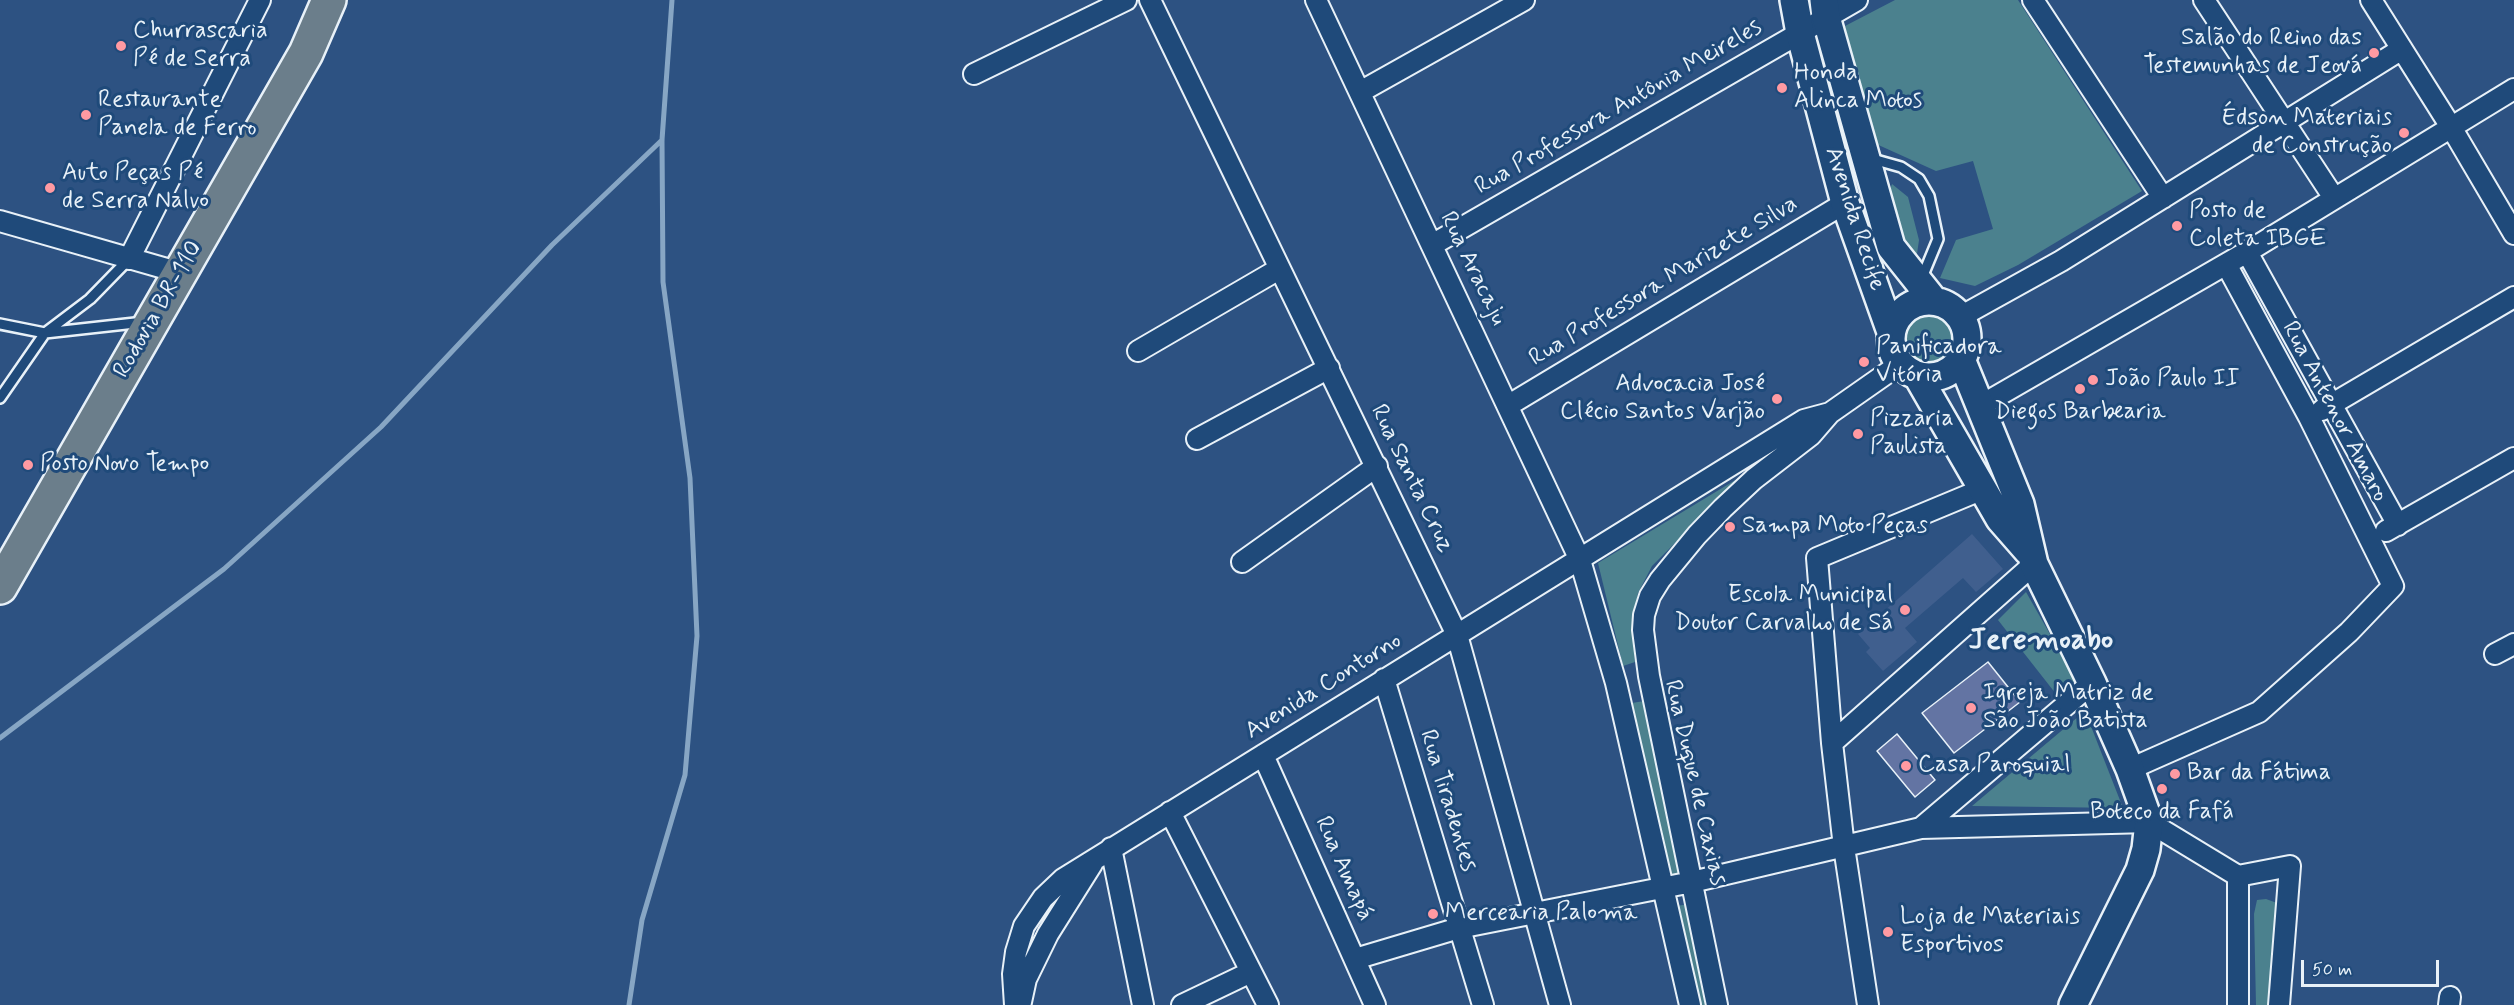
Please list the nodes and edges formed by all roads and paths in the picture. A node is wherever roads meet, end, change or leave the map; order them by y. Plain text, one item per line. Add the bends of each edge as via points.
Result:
1 (260, 0) edge
2 (329, 0) edge
3 (1126, 0) edge
4 (1150, 0) edge
5 (1316, 0) edge
6 (1524, 0) edge
7 (1794, 0) edge
8 (1857, 0) edge
9 (2032, 0) edge
10 (2204, 0) edge
11 (2371, 0) edge
12 (1825, 9) edge
13 (1800, 33) junction
14 (2402, 49) junction
15 (974, 74) dead end
16 (2514, 89) edge
17 (1360, 92) junction
18 (2284, 122) junction
19 (2451, 128) junction
20 (1864, 157) junction
21 (2163, 198) junction
22 (2334, 198) junction
23 (1845, 203) junction
24 (0, 221) edge
25 (2514, 234) edge
26 (1432, 245) junction
27 (2247, 252) junction
28 (129, 259) junction
29 (2226, 264) junction
30 (1279, 268) junction
31 (180, 273) junction
32 (1927, 292) junction
33 (2514, 297) edge
34 (1960, 317) junction
35 (153, 321) junction
36 (0, 324) edge
37 (1891, 332) junction
38 (45, 333) junction
39 (1138, 351) dead end
40 (1961, 359) junction
41 (1329, 368) junction
42 (1909, 370) junction
43 (0, 398) edge
44 (2333, 404) junction
45 (1509, 405) junction
46 (1980, 406) junction
47 (1830, 413) junction
48 (2309, 417) junction
49 (1197, 439) dead end
50 (2514, 458) edge
51 (1377, 466) junction
52 (1983, 489) junction
53 (2398, 525) junction
54 (2372, 539) junction
55 (2032, 559) junction
56 (1580, 560) junction
57 (1242, 562) dead end
58 (0, 587) edge
59 (1457, 635) junction
60 (2514, 644) edge
61 (2494, 654) dead end
62 (1648, 676) junction
63 (1384, 679) junction
64 (1616, 683) junction
65 (2092, 683) junction
66 (1832, 744) junction
67 (1263, 755) junction
68 (2130, 769) junction
69 (1170, 812) junction
70 (2149, 822) junction
71 (1921, 828) junction
72 (1844, 847) junction
73 (1103, 854) junction
74 (2238, 876) junction
75 (1692, 882) junction
76 (1663, 887) junction
77 (1535, 911) junction
78 (1459, 928) junction
79 (1355, 959) junction
80 (1251, 972) junction
81 (1191, 1003) edge
82 (1016, 1005) edge
83 (1020, 1005) edge
84 (1143, 1005) edge
85 (1268, 1005) edge
86 (1375, 1005) edge
87 (1483, 1005) edge
88 (1560, 1005) edge
89 (1690, 1005) edge
90 (1717, 1005) edge
91 (1868, 1005) edge
92 (2073, 1005) edge
93 (2238, 1005) edge
94 (2279, 1005) edge

1 - 28 street
2 - 31 highway, Rodovia BR-110 via 306,53
3 - 15 street
4 - 30 street, Rua Santa Cruz
5 - 17 street, Rua Aracaju
6 - 17 street
7 - 13 street, Avenida Recife
8 - 12 street, Rua Professora Antônia Meireles
9 - 21 street
10 - 18 street
11 - 14 street
12 - 13 street, Rua Professora Antônia Meireles
12 - 20 street, Avenida Recife
13 - 23 street, Avenida Recife
13 - 26 street, Rua Professora Antônia Meireles
14 - 18 street
14 - 19 street
16 - 19 street
17 - 26 street, Rua Aracaju
18 - 21 street
18 - 22 street
19 - 22 street
19 - 25 street
20 - 32 street, Avenida Recife via 1891,247
20 - 32 lane via 1901,167 1919,179 1929,196 1938,239
21 - 34 street
22 - 27 street
23 - 37 street, Avenida Recife
23 - 45 street, Rua Professora Marizete Silva
24 - 28 street
26 - 45 street, Rua Aracaju
27 - 29 street
27 - 44 street, Rua Antenor Amaro
28 - 31 street
28 - 38 lane via 90,299
29 - 46 street
29 - 48 street, Rua Antenor Amaro
30 - 39 street
30 - 41 street, Rua Santa Cruz
31 - 35 highway, Rodovia BR-110
32 - 34 street
32 - 37 street via 1896,319
33 - 44 street
34 - 40 street via 1966,334
35 - 38 lane
35 - 58 highway, Rodovia BR-110
36 - 38 lane
37 - 42 street via 1891,345
38 - 43 lane
40 - 42 street via 1944,374 1930,377
40 - 46 street
41 - 49 street
41 - 51 street, Rua Santa Cruz
42 - 47 street
42 - 52 street
44 - 48 street
44 - 53 street, Rua Antenor Amaro
45 - 56 street, Rua Aracaju
46 - 55 street via 2020,504
47 - 56 street, Avenida Contorno via 1804,420
47 - 62 street via 1811,435 1723,508 1660,580 1644,615
48 - 54 street, Rua Antenor Amaro
50 - 53 street
51 - 57 street
51 - 59 street, Rua Santa Cruz
52 - 55 street via 2000,519
52 - 66 street via 1817,558
53 - 54 street
54 - 68 street, Rua Antenor Amaro via 2394,586 2349,632 2259,712
55 - 65 street
55 - 66 street
56 - 59 street, Avenida Contorno
56 - 64 street, Rua Aracaju
59 - 63 street, Avenida Contorno
59 - 77 street, Rua Santa Cruz
60 - 61 street
62 - 64 street, Rua Duque de Caxias
62 - 75 street, Rua Duque de Caxias
63 - 67 street, Avenida Contorno
63 - 78 street, Rua Tiradentes
64 - 76 street
65 - 68 street
65 - 71 street
66 - 72 street
67 - 69 street, Avenida Contorno
67 - 79 street, Rua Amapá
68 - 70 street
69 - 73 street, Avenida Contorno
69 - 80 street
70 - 71 street
70 - 74 street
70 - 92 street via 2140,870
71 - 72 street
72 - 75 street
72 - 91 street
73 - 82 street, Avenida Contorno via 1063,879 1043,898 1024,926 1015,963
73 - 83 street, Avenida Contorno via 1048,934 1026,979
73 - 84 street
74 - 93 street
74 - 94 street via 2290,866
75 - 76 street
75 - 90 street, Rua Duque de Caxias
76 - 77 street
76 - 89 street
77 - 78 street
77 - 88 street, Rua Santa Cruz
78 - 79 street
78 - 87 street, Rua Tiradentes
79 - 86 street, Rua Amapá
80 - 81 street
80 - 85 street

